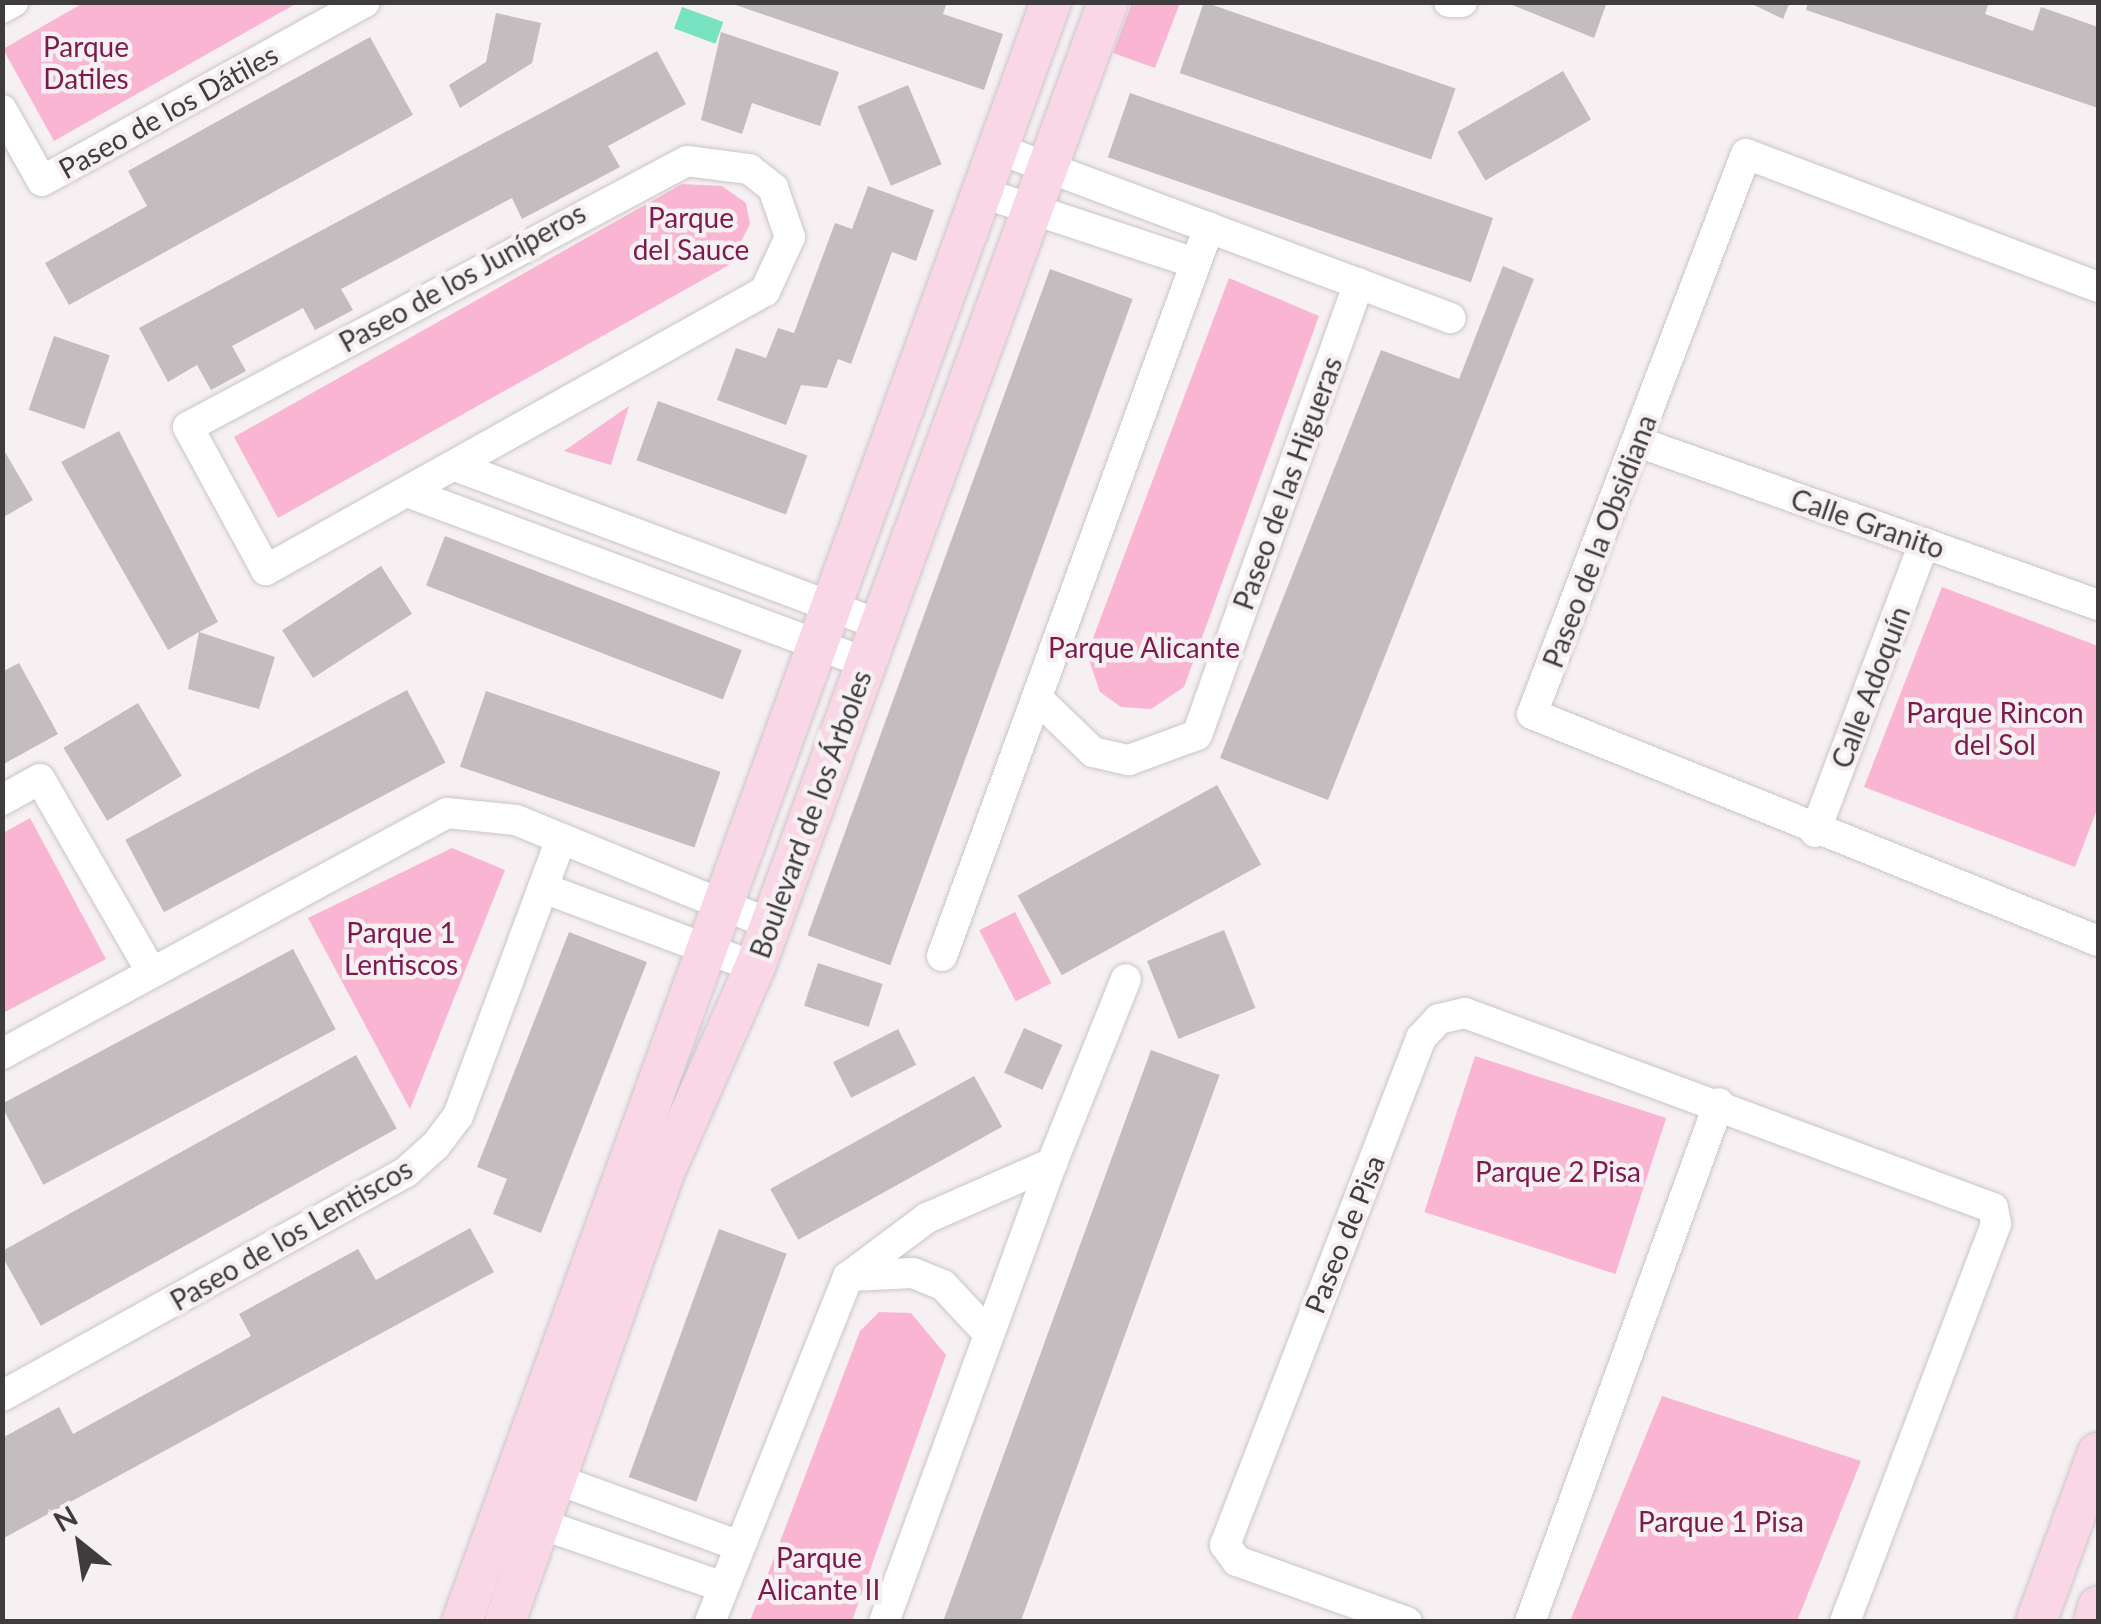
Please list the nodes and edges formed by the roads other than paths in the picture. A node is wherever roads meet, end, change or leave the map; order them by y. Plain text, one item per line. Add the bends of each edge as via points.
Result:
1 (13, 2) edge
2 (365, 2) edge
3 (1051, 2) edge
4 (1449, 2) edge
5 (1462, 2) edge
6 (1104, 3) edge
7 (2, 8) edge
8 (2, 110) edge
9 (1001, 150) junction
10 (1047, 167) junction
11 (986, 194) junction
12 (1032, 209) junction
13 (1209, 227) junction
14 (1195, 262) junction
15 (1359, 283) junction
16 (2098, 287) edge
17 (1451, 318) dead end
18 (1638, 442) junction
19 (455, 466) junction
20 (406, 492) junction
21 (1924, 543) junction
22 (2098, 605) edge
23 (827, 627) junction
24 (871, 643) junction
25 (1040, 701) junction
26 (2, 800) edge
27 (1815, 832) junction
28 (561, 839) junction
29 (543, 888) junction
30 (721, 904) junction
31 (770, 924) junction
32 (2097, 935) edge
33 (706, 948) junction
34 (942, 956) dead end
35 (755, 966) junction
36 (152, 971) junction
37 (1126, 980) dead end
38 (2, 1054) edge
39 (1720, 1104) junction
40 (1052, 1163) junction
41 (848, 1277) junction
42 (987, 1332) junction
43 (2, 1396) edge
44 (2098, 1453) edge
45 (517, 1464) junction
46 (558, 1480) junction
47 (502, 1510) junction
48 (542, 1525) junction
49 (740, 1546) junction
50 (723, 1587) junction
51 (2098, 1608) edge
52 (462, 1622) edge
53 (506, 1622) edge
54 (710, 1622) edge
55 (884, 1622) edge
56 (1407, 1622) edge
57 (1530, 1622) edge
58 (1844, 1622) edge
59 (2036, 1622) edge
60 (2094, 1622) edge

1 - 7 street
2 - 8 street, Paseo de los Dátiles via 42,181
3 - 9 main road, Boulevard de los Árboles
4 - 5 street
6 - 10 main road, Boulevard de los Árboles
9 - 10 street
9 - 11 main road, Boulevard de los Árboles
10 - 12 main road, Boulevard de los Árboles
10 - 13 street
11 - 12 street
11 - 23 main road, Boulevard de los Árboles
12 - 14 street
12 - 24 main road, Boulevard de los Árboles
13 - 14 street
13 - 15 street
14 - 25 street
15 - 17 street
15 - 25 street, Paseo de las Higueras via 1197,735 1128,760 1093,752
16 - 18 street, Paseo de la Obsidiana via 1746,154
18 - 21 street, Calle Granito
18 - 27 street, Paseo de la Obsidiana via 1532,714
19 - 20 street, Paseo de los Juníperos
19 - 20 street, Paseo de los Juníperos via 765,291 790,237 773,188 719,161 651,174 188,427 266,570
19 - 23 street
20 - 23 street
21 - 22 street, Calle Granito
21 - 27 street, Calle Adoquín
23 - 24 street
23 - 30 main road, Boulevard de los Árboles
24 - 31 main road, Boulevard de los Árboles
25 - 34 street
26 - 36 street via 40,779
27 - 32 street, Paseo de la Obsidiana
28 - 29 street, Paseo de los Lentiscos
28 - 30 street
28 - 36 street via 485,812 447,813
29 - 33 street
29 - 43 street, Paseo de los Lentiscos via 458,1116 436,1145 406,1172
30 - 31 street
30 - 33 main road, Boulevard de los Árboles
31 - 35 main road, Boulevard de los Árboles
33 - 35 street
33 - 45 main road, Boulevard de los Árboles
35 - 46 main road, Boulevard de los Árboles via 664,1174
36 - 38 street
37 - 40 street
39 - 56 street, Paseo de Pisa via 1465,1012 1439,1019 1421,1038 1225,1545 1238,1560
39 - 57 street
39 - 58 street, Paseo de Pisa via 1993,1208 1996,1224
40 - 41 street via 927,1218
40 - 42 street
41 - 42 street via 880,1270 928,1279 968,1305
41 - 49 street
42 - 55 street
44 - 59 main road
45 - 46 street
45 - 47 main road, Boulevard de los Árboles
46 - 48 main road, Boulevard de los Árboles
46 - 49 street
47 - 48 street
47 - 52 main road, Boulevard de los Árboles
48 - 50 street
48 - 53 main road, Boulevard de los Árboles
49 - 50 street
50 - 54 street
51 - 60 main road

